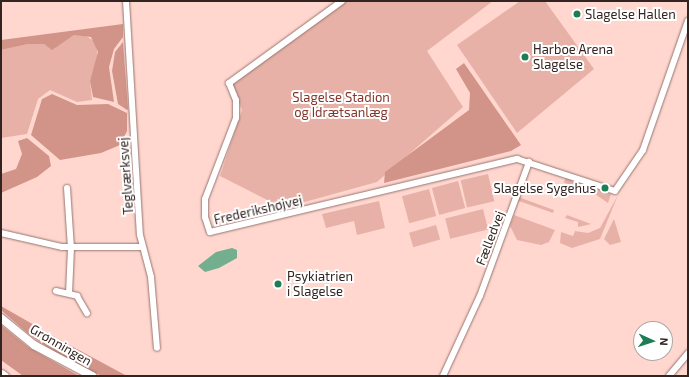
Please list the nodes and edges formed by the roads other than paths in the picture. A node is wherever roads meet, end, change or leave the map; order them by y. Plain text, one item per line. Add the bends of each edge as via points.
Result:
1 (126, 1) edge
2 (340, 2) edge
3 (688, 21) edge
4 (529, 162) junction
5 (67, 188) dead end
6 (1, 233) edge
7 (142, 247) junction
8 (71, 248) junction
9 (56, 292) dead end
10 (69, 293) junction
11 (88, 313) dead end
12 (1, 318) edge
13 (157, 348) dead end
14 (688, 353) edge
15 (1, 374) edge
16 (4, 376) edge
17 (92, 376) edge
18 (443, 376) edge
19 (669, 376) edge

1 - 7 street, Teglværksvej
2 - 4 street, Frederikshøjvej via 229,83 236,100 236,118 205,199 205,217 210,232 510,161
3 - 4 street via 643,150 615,191
4 - 18 street, Fælledvej via 478,300
5 - 8 street
6 - 8 street
7 - 8 street
7 - 13 street, Teglværksvej via 151,277
8 - 10 street
9 - 10 street
10 - 11 street via 81,300
12 - 17 main road, Grønningen via 34,345
14 - 19 street
15 - 16 highway

